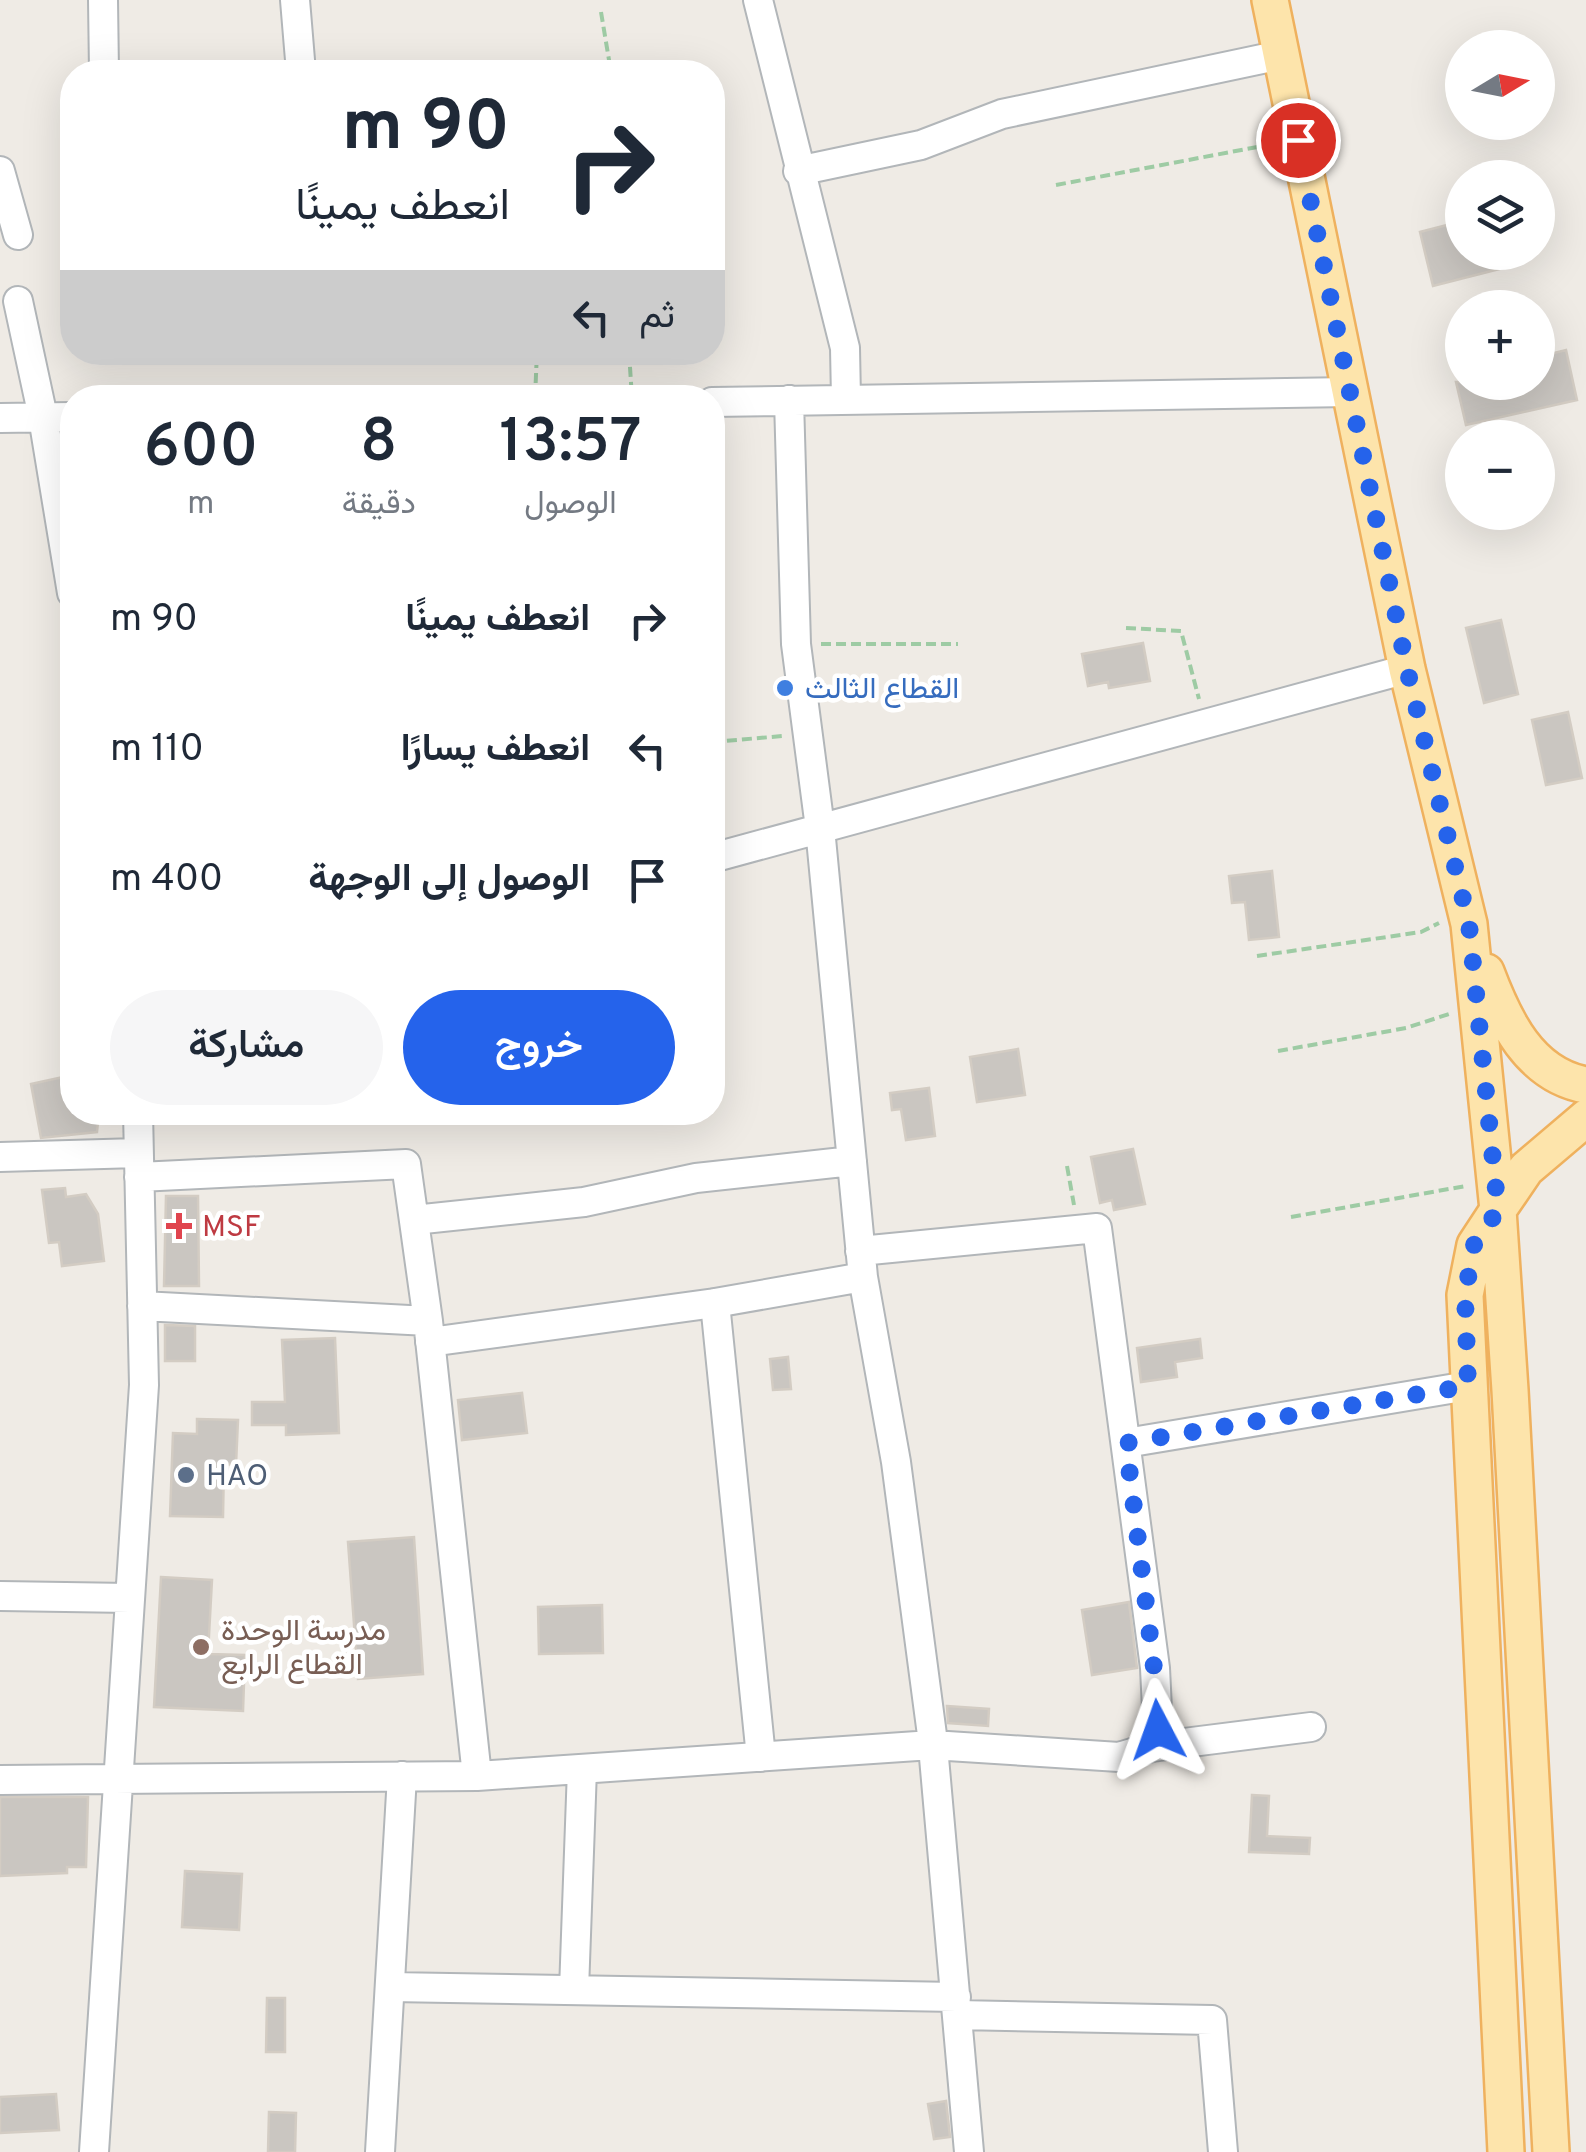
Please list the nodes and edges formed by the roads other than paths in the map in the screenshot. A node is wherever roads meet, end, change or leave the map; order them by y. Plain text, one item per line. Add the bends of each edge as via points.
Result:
1 (103, 0) edge
2 (295, 0) edge
3 (758, 0) edge
4 (1270, 0) edge
5 (1281, 54) junction
6 (104, 60) edge
7 (300, 60) edge
8 (798, 171) junction
9 (0, 172) edge
10 (18, 235) dead end
11 (18, 301) dead end
12 (1351, 392) junction
13 (846, 398) junction
14 (789, 400) junction
15 (725, 402) edge
16 (60, 416) edge
17 (43, 417) junction
18 (0, 418) edge
19 (60, 520) edge
20 (1407, 669) junction
21 (820, 828) junction
22 (725, 854) edge
23 (1467, 916) junction
24 (1586, 1085) edge
25 (1586, 1118) edge
26 (138, 1125) edge
27 (0, 1157) edge
28 (852, 1161) junction
29 (139, 1165) junction
30 (1496, 1194) junction
31 (414, 1220) junction
32 (862, 1264) junction
33 (715, 1303) junction
34 (142, 1306) junction
35 (429, 1332) junction
36 (1468, 1386) junction
37 (1126, 1443) junction
38 (0, 1596) edge
39 (130, 1598) junction
40 (1311, 1727) dead end
41 (932, 1745) junction
42 (1152, 1747) junction
43 (761, 1757) junction
44 (582, 1769) junction
45 (402, 1776) junction
46 (477, 1776) junction
47 (118, 1777) junction
48 (0, 1780) edge
49 (390, 1987) junction
50 (574, 1990) junction
51 (957, 2006) junction
52 (94, 2152) edge
53 (380, 2152) edge
54 (968, 2152) edge
55 (1222, 2152) edge
56 (1506, 2152) edge
57 (1552, 2152) edge

1 - 6 street
2 - 7 street
3 - 8 street
4 - 5 main road
5 - 8 street via 1002,114 920,145
5 - 12 main road
8 - 13 street via 845,348
9 - 10 street
11 - 17 street
12 - 13 street
12 - 20 main road
13 - 14 street
14 - 15 street
14 - 21 street via 796,644
16 - 17 street
17 - 18 street
17 - 19 street
20 - 21 street
20 - 23 main road
21 - 22 street
21 - 28 street
23 - 24 main road via 1502,1012 1528,1051 1550,1072
23 - 30 main road
25 - 30 main road
26 - 29 street
27 - 29 street
28 - 31 street
28 - 32 street
29 - 31 street via 406,1164
29 - 34 street
30 - 36 main road via 1474,1245 1465,1295
30 - 57 main road
31 - 35 street
32 - 33 street
32 - 37 street via 1097,1228
32 - 41 street via 896,1462
33 - 35 street
33 - 43 street
34 - 35 street
34 - 39 street via 144,1386
35 - 46 street
36 - 37 street
36 - 56 main road
37 - 42 street via 1154,1668 1158,1730
38 - 39 street
39 - 47 street
40 - 42 street
41 - 42 street via 1119,1757
41 - 43 street
41 - 51 street
43 - 44 street
44 - 46 street
44 - 50 street
45 - 46 street
45 - 47 street
45 - 49 street
47 - 48 street
47 - 52 street
49 - 50 street
49 - 53 street
50 - 51 street
51 - 54 street
51 - 55 street via 1212,2020

